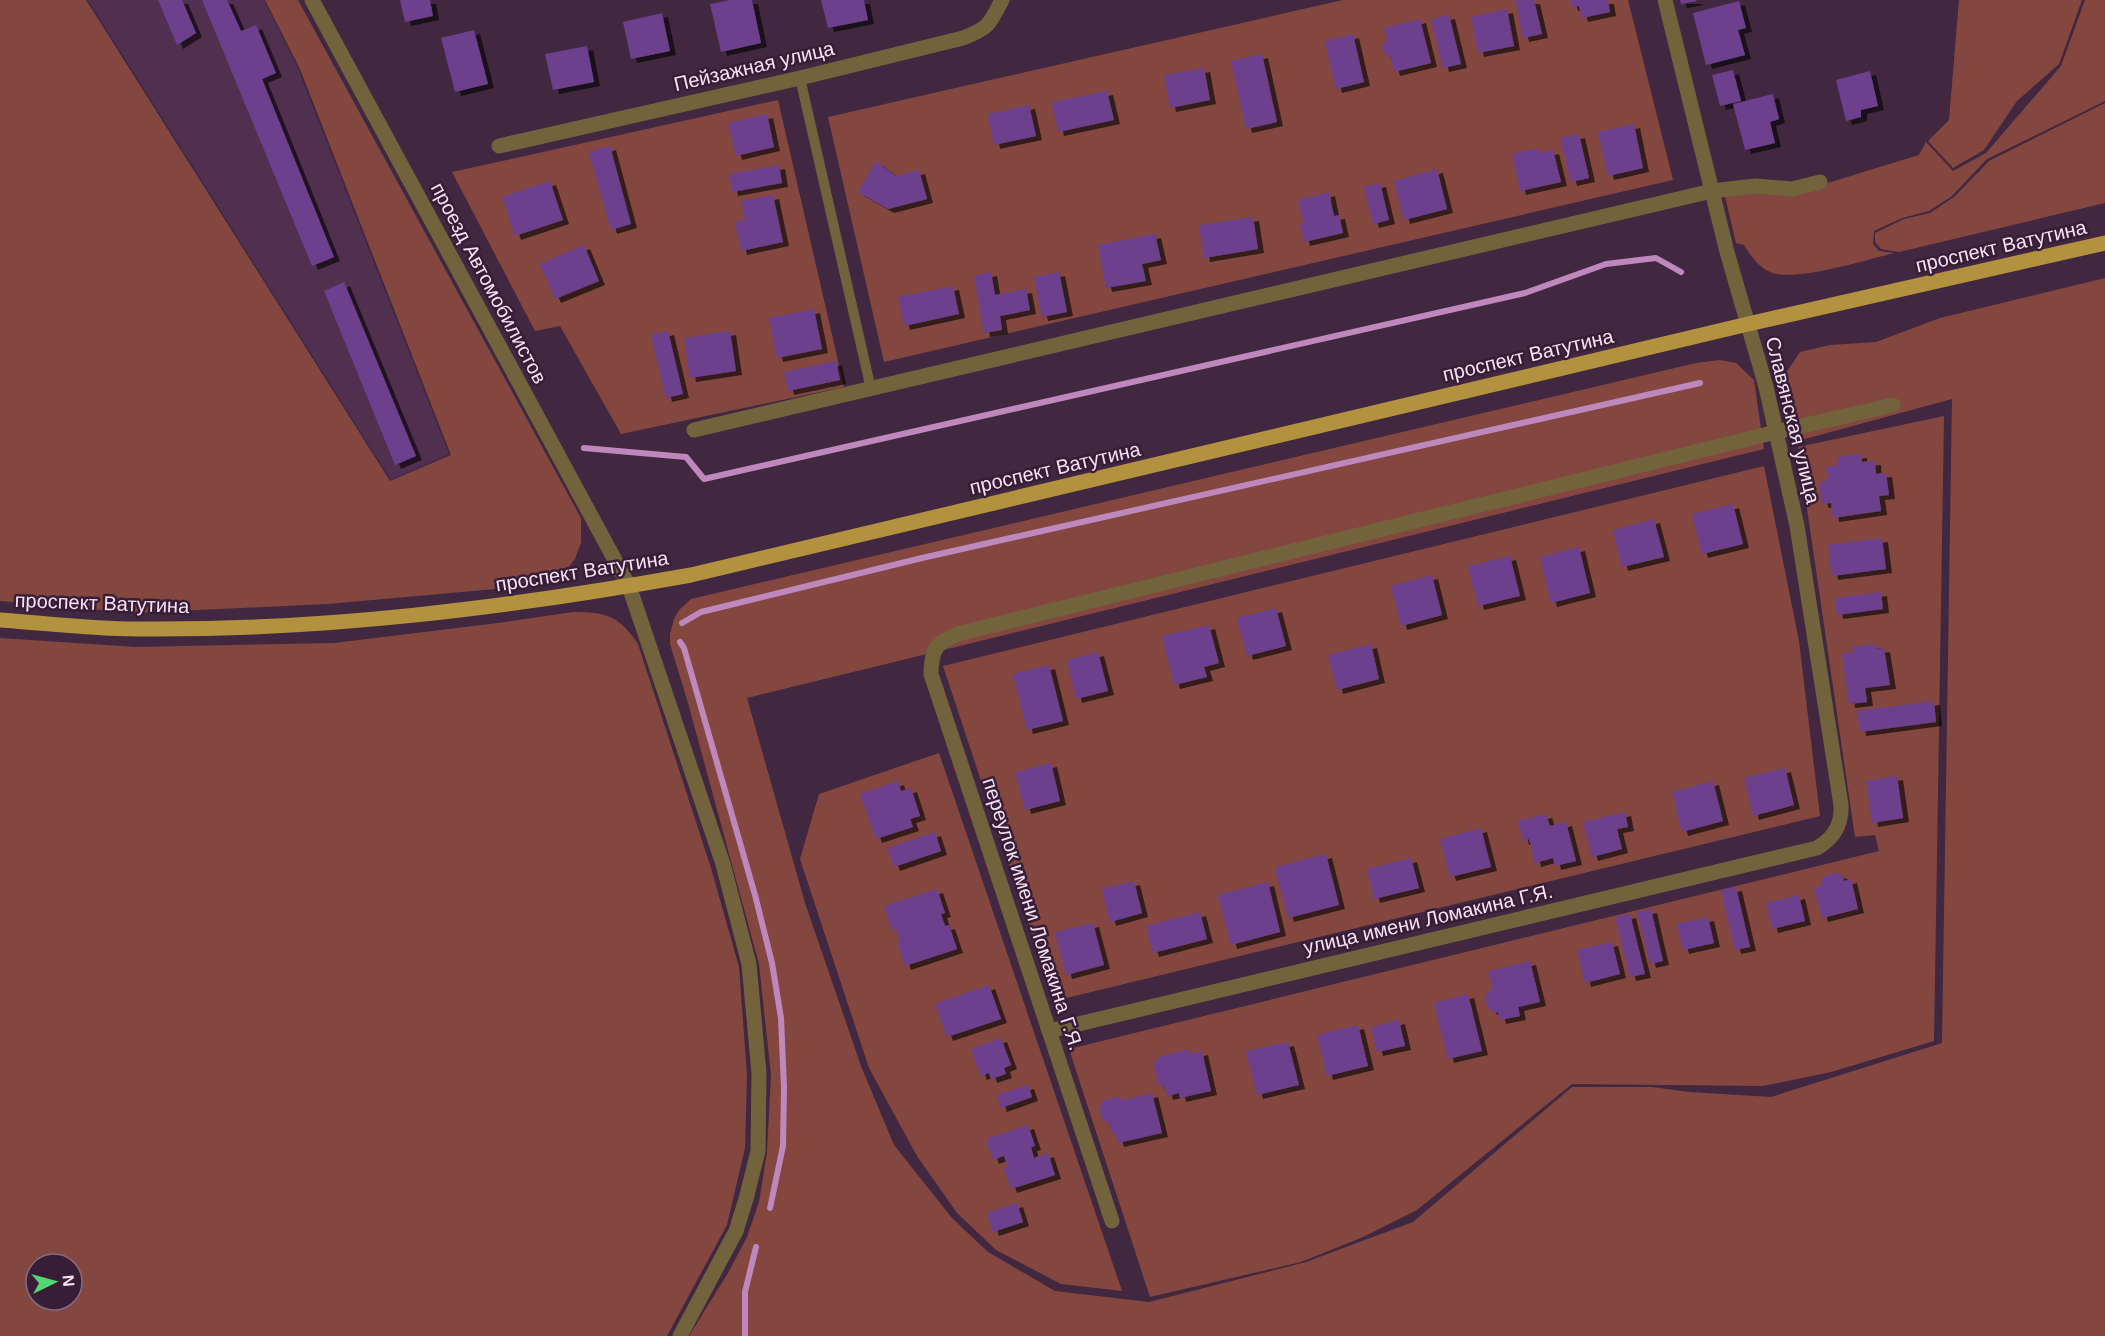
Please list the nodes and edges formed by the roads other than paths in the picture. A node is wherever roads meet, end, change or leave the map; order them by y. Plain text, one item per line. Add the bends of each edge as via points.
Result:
1 (312, 0) edge
2 (1002, 0) edge
3 (1665, 0) edge
4 (800, 78) junction
5 (499, 146) dead end
6 (1820, 182) dead end
7 (1712, 191) junction
8 (2105, 243) edge
9 (1748, 324) junction
10 (872, 389) junction
11 (1893, 405) dead end
12 (694, 430) dead end
13 (1776, 432) junction
14 (629, 586) junction
15 (0, 620) edge
16 (1817, 848) joint
17 (1049, 1030) junction
18 (1112, 1221) dead end
19 (680, 1336) edge

1 - 14 street, проезд Автомобилистов
2 - 4 street, Пейзажная улица via 983,30 963,38
3 - 7 street, Славянская улица
4 - 5 street, Пейзажная улица
4 - 10 lane
6 - 7 street via 1792,189 1755,186
7 - 9 street, Славянская улица
7 - 10 street
8 - 9 main road, проспект Ватутина
9 - 13 street, Славянская улица
9 - 14 main road, проспект Ватутина via 691,575
10 - 12 street
11 - 13 street, переулок имени Ломакина Г.Я.
13 - 16 street, Славянская улица via 1797,526 1841,815 1836,831
13 - 17 street, переулок имени Ломакина Г.Я. via 942,640 931,656 931,674
14 - 15 main road, проспект Ватутина via 494,607 332,624 134,629
14 - 19 street, проезд Автомобилистов via 723,864 749,963 759,1072 758,1151 746,1199 736,1232
16 - 17 street, улица имени Ломакина Г.Я.
17 - 18 street, переулок имени Ломакина Г.Я.

